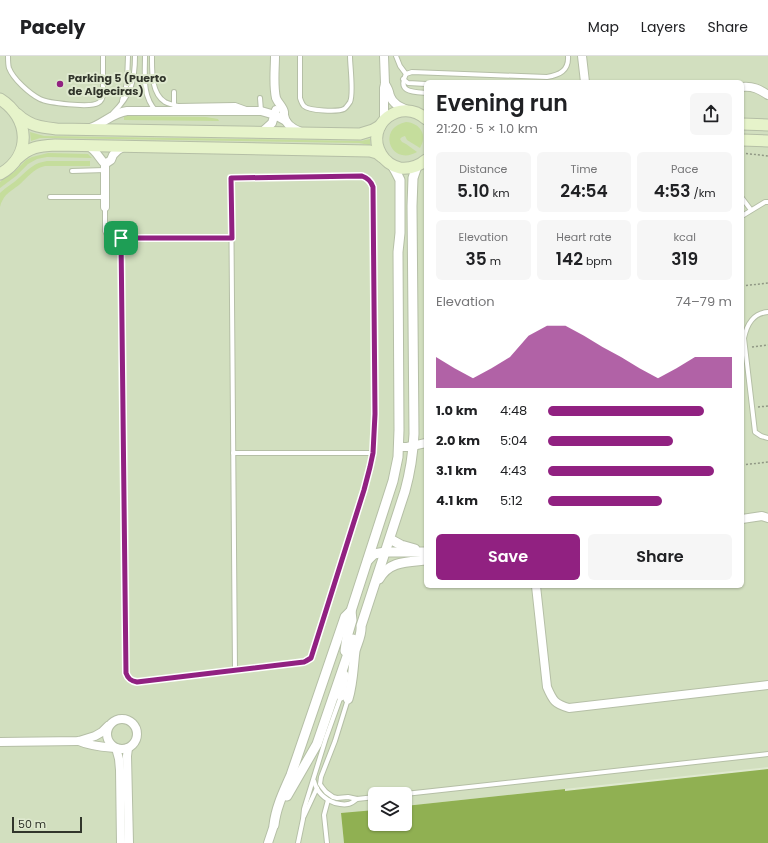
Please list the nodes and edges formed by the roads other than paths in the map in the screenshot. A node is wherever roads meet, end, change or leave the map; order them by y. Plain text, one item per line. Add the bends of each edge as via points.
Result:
1 (8, 56) edge
2 (103, 56) edge
3 (128, 56) edge
4 (136, 56) edge
5 (145, 56) edge
6 (152, 56) edge
7 (300, 56) edge
8 (350, 56) edge
9 (384, 56) edge
10 (396, 56) edge
11 (568, 56) edge
12 (582, 56) edge
13 (273, 59) edge
14 (406, 74) junction
15 (403, 79) junction
16 (583, 80) edge
17 (385, 84) junction
18 (424, 84) edge
19 (744, 87) edge
20 (174, 92) dead end
21 (424, 93) edge
22 (768, 95) edge
23 (260, 98) dead end
24 (0, 99) edge
25 (279, 104) junction
26 (174, 105) junction
27 (118, 107) junction
28 (407, 110) junction
29 (156, 111) junction
30 (252, 111) junction
31 (261, 111) junction
32 (17, 114) junction
33 (275, 115) junction
34 (108, 118) junction
35 (424, 118) edge
36 (286, 122) junction
37 (382, 123) junction
38 (744, 124) edge
39 (768, 126) edge
40 (76, 130) junction
41 (262, 132) junction
42 (304, 132) junction
43 (744, 140) edge
44 (768, 141) edge
45 (87, 146) junction
46 (123, 147) junction
47 (382, 156) junction
48 (18, 158) junction
49 (422, 163) edge
50 (392, 165) junction
51 (105, 167) junction
52 (72, 171) dead end
53 (0, 174) edge
54 (50, 197) dead end
55 (105, 197) junction
56 (744, 201) edge
57 (768, 202) edge
58 (106, 207) joint
59 (751, 210) junction
60 (744, 215) edge
61 (121, 238) junction
62 (232, 238) junction
63 (768, 312) edge
64 (768, 438) edge
65 (424, 444) edge
66 (414, 446) junction
67 (399, 447) junction
68 (233, 453) junction
69 (373, 453) junction
70 (768, 518) edge
71 (744, 519) edge
72 (390, 539) junction
73 (424, 551) edge
74 (424, 551) edge
75 (372, 553) junction
76 (384, 556) junction
77 (423, 560) edge
78 (374, 587) junction
79 (536, 588) edge
80 (351, 611) junction
81 (361, 626) junction
82 (345, 663) junction
83 (235, 670) junction
84 (768, 685) edge
85 (345, 698) junction
86 (108, 726) junction
87 (80, 741) junction
88 (0, 742) edge
89 (115, 748) junction
90 (128, 748) junction
91 (768, 754) edge
92 (321, 777) junction
93 (313, 780) junction
94 (316, 789) junction
95 (412, 793) edge
96 (368, 798) edge
97 (357, 799) junction
98 (328, 800) junction
99 (303, 818) junction
100 (274, 825) junction
101 (121, 843) edge
102 (129, 843) edge
103 (268, 843) edge
104 (298, 843) edge
105 (327, 843) edge

1 - 2 lane via 9,67 15,78 40,99 91,106 103,98
3 - 27 lane via 125,91
4 - 27 lane via 134,81
5 - 29 lane via 147,98
6 - 26 lane via 158,94 164,101
7 - 8 lane via 300,98 305,107 317,110 344,109 351,100
9 - 17 street
10 - 14 lane
11 - 14 lane via 563,72 547,77 412,72
12 - 16 street
13 - 25 street via 275,90
14 - 15 lane
15 - 18 lane via 408,83
15 - 21 lane via 402,85 410,91
17 - 28 street via 394,103
17 - 37 street
19 - 22 street via 760,89
20 - 26 lane
23 - 31 lane
24 - 32 main road
25 - 33 street
25 - 36 street via 284,111
26 - 30 lane via 235,106
27 - 34 lane
28 - 35 main road
28 - 37 main road via 388,116
29 - 30 street
29 - 34 street via 118,112
30 - 31 street
31 - 33 street
32 - 40 main road via 27,122 44,128
32 - 48 main road via 24,136
33 - 36 street
33 - 41 street via 272,123
34 - 40 street via 94,126
36 - 42 street via 296,130
37 - 42 main road via 373,130 360,134
37 - 47 main road via 376,138
38 - 39 main road
40 - 41 main road
41 - 42 main road
43 - 44 main road
45 - 46 main road
45 - 48 main road via 43,146 32,148
45 - 51 street via 95,150
46 - 47 main road via 370,151
46 - 51 street via 113,155
47 - 50 main road
48 - 53 main road
49 - 50 main road via 411,168
49 - 66 street via 413,178 412,206
50 - 67 street via 400,180
51 - 52 lane
51 - 55 street
54 - 55 lane
55 - 58 street
56 - 59 lane
57 - 59 lane
58 - 61 lane via 106,234 111,238
59 - 60 lane
61 - 62 lane
61 - 83 lane via 126,673 130,679 137,682
62 - 68 lane
62 - 69 lane via 231,178 362,176 372,183 375,414
63 - 64 lane via 762,312 749,323 744,338 755,432
65 - 66 street
66 - 67 street
66 - 72 street via 405,492
67 - 75 street via 393,481
68 - 69 lane
68 - 83 lane
69 - 83 lane via 364,490 311,658 304,662
70 - 71 street via 762,516
72 - 73 street via 401,545
72 - 76 street
74 - 76 street
75 - 76 street
75 - 80 street
76 - 77 street via 391,561
76 - 78 street
77 - 78 street via 389,567
78 - 81 street
79 - 84 street via 547,687 551,697 558,704 569,708
80 - 82 street via 352,620 346,637
80 - 100 street via 345,617 291,775 275,814
81 - 82 street via 356,629
81 - 85 street via 351,690
82 - 85 street
82 - 100 street via 317,744 289,792
85 - 92 lane via 335,741
85 - 93 lane via 326,738
86 - 87 street via 95,736
86 - 89 street via 107,739
86 - 90 street via 119,719 128,720 135,725 137,738
87 - 88 street
87 - 89 street
89 - 90 street
89 - 101 street via 120,770
90 - 102 street
91 - 95 lane
92 - 94 lane
92 - 97 lane via 322,787 329,794 337,798
93 - 94 lane
93 - 99 lane
94 - 98 lane
94 - 99 lane
96 - 97 lane
97 - 98 lane via 349,804
98 - 105 lane via 324,815
99 - 104 lane
100 - 103 street

